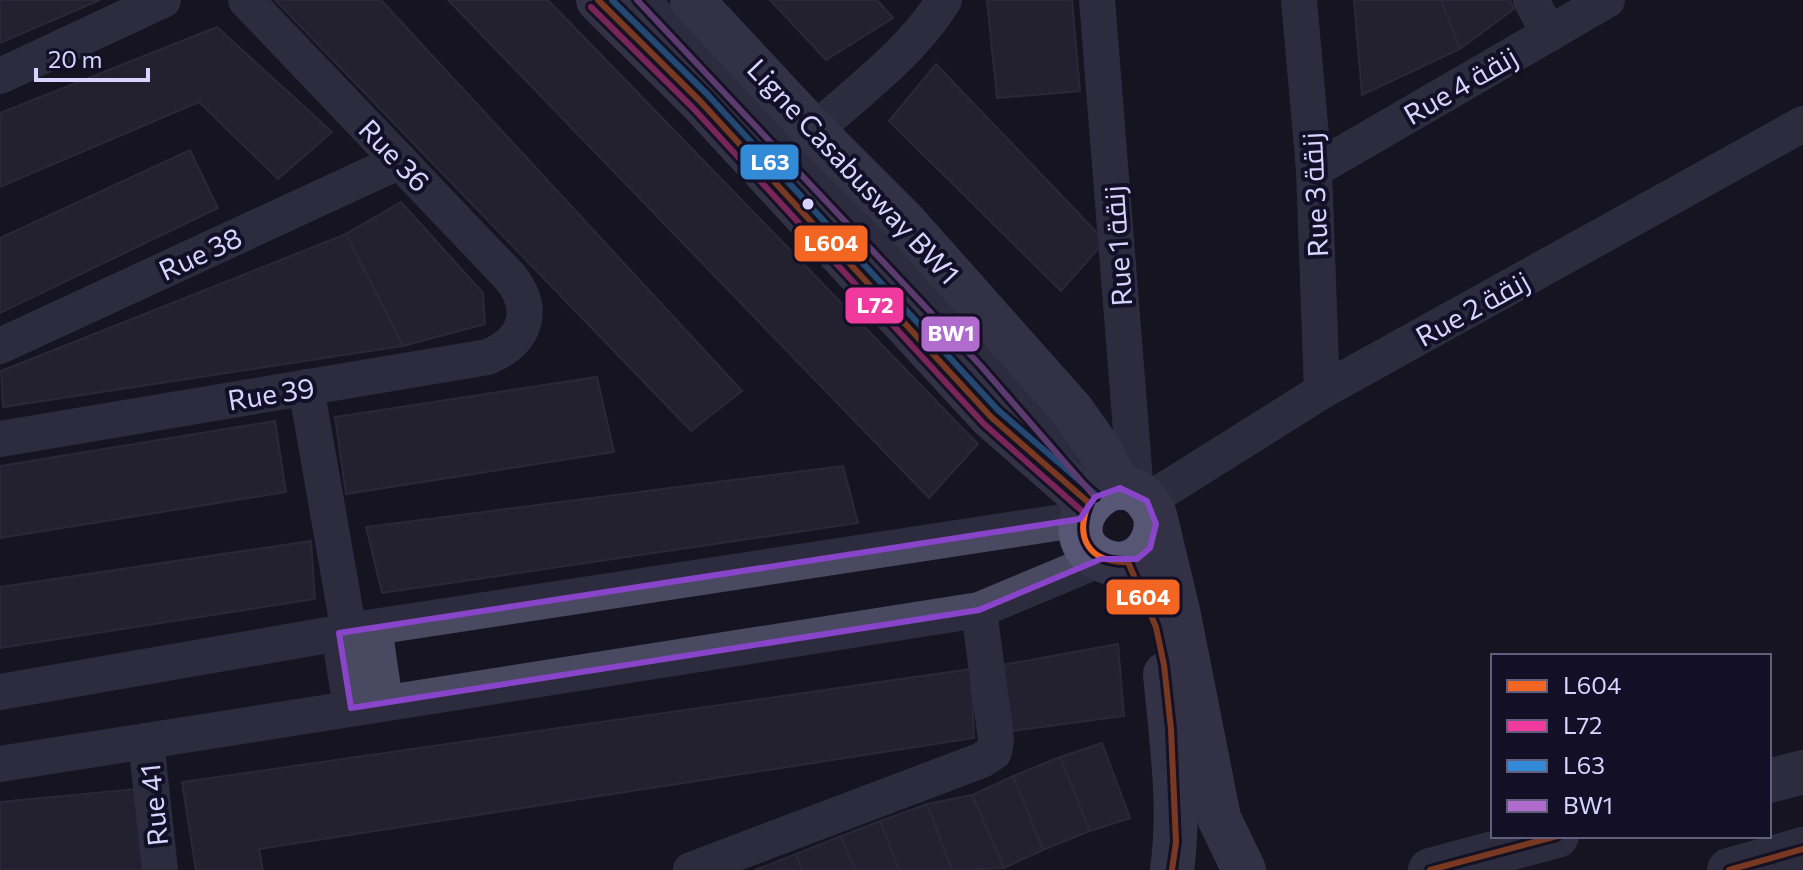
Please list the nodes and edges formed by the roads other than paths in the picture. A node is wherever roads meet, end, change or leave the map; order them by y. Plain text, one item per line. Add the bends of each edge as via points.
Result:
1 (163, 0) edge
2 (246, 0) edge
3 (598, 0) edge
4 (637, 0) edge
5 (654, 0) edge
6 (692, 0) edge
7 (944, 0) edge
8 (1097, 0) edge
9 (1299, 0) edge
10 (1531, 0) edge
11 (1607, 0) edge
12 (1549, 34) junction
13 (0, 76) edge
14 (1803, 124) edge
15 (814, 131) junction
16 (400, 161) junction
17 (1314, 170) junction
18 (524, 321) joint
19 (0, 346) edge
20 (306, 387) junction
21 (1322, 391) junction
22 (0, 439) edge
23 (1116, 501) junction
24 (1115, 561) junction
25 (979, 610) junction
26 (354, 631) junction
27 (0, 692) edge
28 (368, 705) junction
29 (146, 741) junction
30 (0, 764) edge
31 (1803, 772) edge
32 (1771, 780) edge
33 (1550, 838) edge
34 (1803, 849) edge
35 (160, 870) edge
36 (691, 870) edge
37 (1172, 870) edge
38 (1244, 870) edge
39 (1430, 870) edge
40 (1729, 870) edge

1 - 13 street
2 - 16 street, Rue 36
3 - 23 main road via 700,101 991,417
4 - 23 lane, Ligne Casabusway BW1 via 980,365
5 - 23 lane, Ligne Casabusway BW1 via 1017,384
6 - 15 main road
7 - 15 street via 915,40
8 - 23 street, Rue 1 زنقة
9 - 17 street, Rue 3 زنقة
10 - 12 street
11 - 12 street, Rue 4 زنقة
12 - 17 street, Rue 4 زنقة
14 - 21 street, Rue 2 زنقة
15 - 23 main road via 904,221 1072,410 1098,447
16 - 18 street, Rue 36 via 516,284 524,301
16 - 19 street, Rue 38
17 - 21 street, Rue 3 زنقة
18 - 20 street, Rue 39 via 517,338 488,357
20 - 22 street, Rue 39
20 - 26 street
21 - 23 street, Rue 2 زنقة
23 - 24 main road via 1081,529 1087,546
23 - 24 main road via 1156,532 1150,548 1137,559
23 - 26 street
23 - 38 main road via 1179,615 1219,818
24 - 25 street
24 - 37 main road via 1156,627 1164,665 1176,842
25 - 28 street
25 - 36 street via 994,752
26 - 27 street
26 - 28 street
28 - 29 street
29 - 30 street
29 - 35 street, Rue 41
31 - 32 street
33 - 39 street
34 - 40 street

